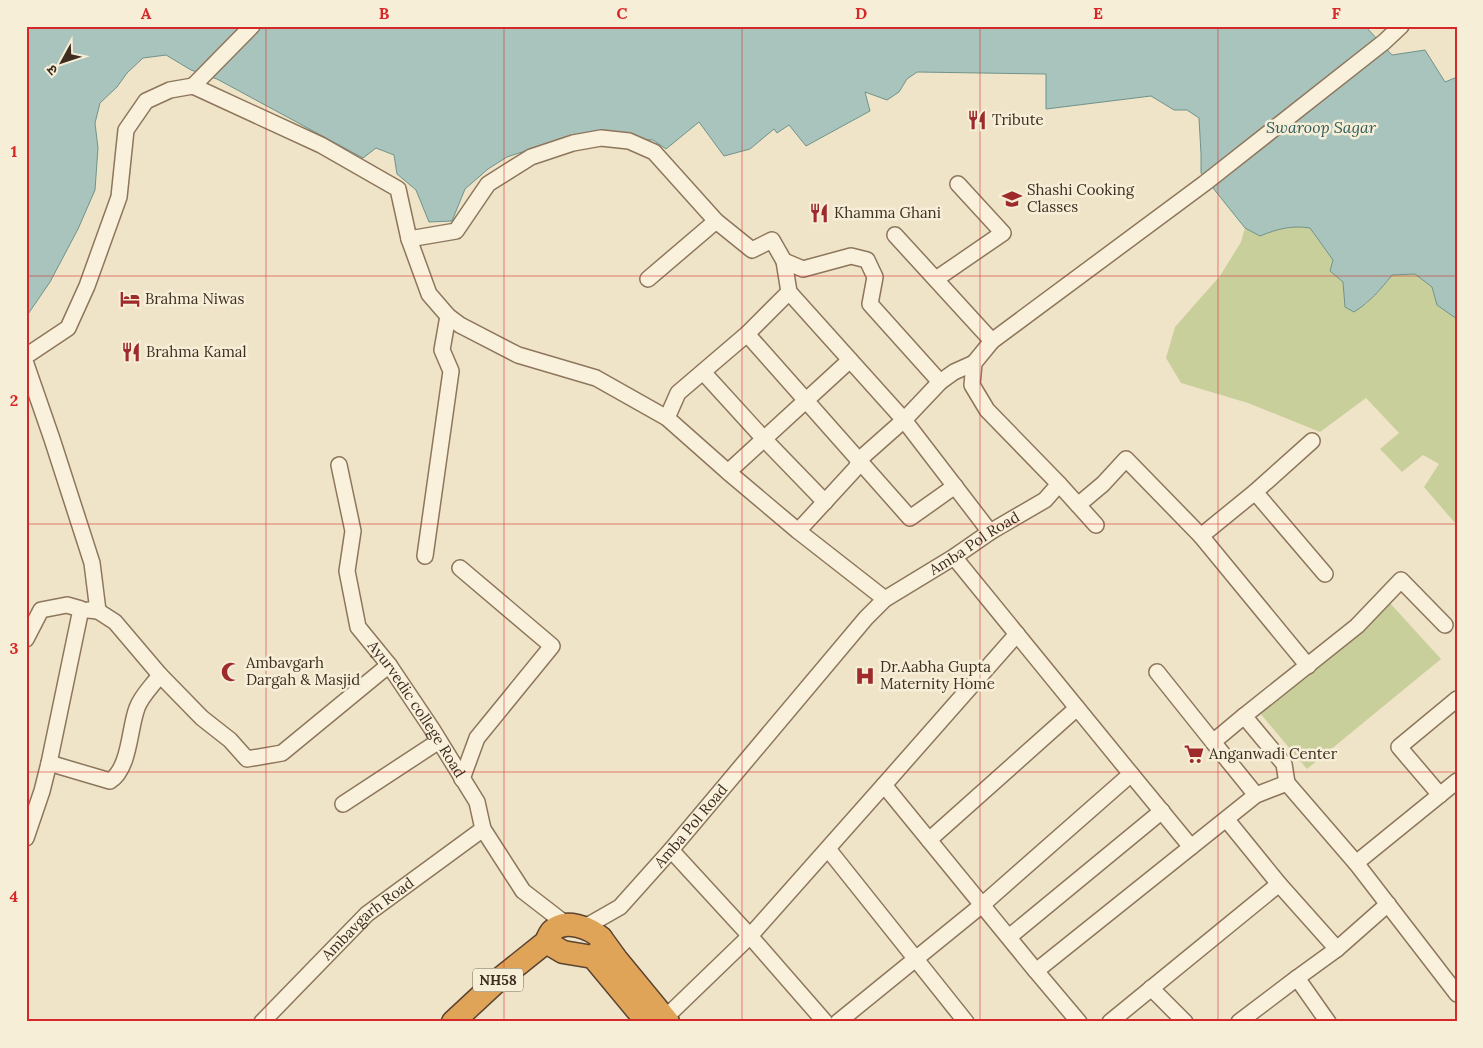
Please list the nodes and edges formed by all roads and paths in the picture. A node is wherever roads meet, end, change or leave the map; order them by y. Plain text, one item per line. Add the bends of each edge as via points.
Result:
1 (252, 26) edge
2 (1401, 26) edge
3 (193, 86) junction
4 (958, 184) dead end
5 (716, 221) junction
6 (895, 235) dead end
7 (409, 239) junction
8 (784, 261) junction
9 (648, 279) dead end
10 (936, 279) junction
11 (790, 292) junction
12 (448, 316) junction
13 (747, 334) junction
14 (992, 342) junction
15 (26, 356) edge
16 (850, 360) junction
17 (26, 364) edge
18 (974, 364) junction
19 (704, 372) junction
20 (940, 382) junction
21 (807, 400) junction
22 (667, 418) junction
23 (904, 420) junction
24 (764, 439) junction
25 (1312, 442) dead end
26 (860, 459) junction
27 (339, 465) dead end
28 (728, 472) junction
29 (1059, 484) junction
30 (955, 486) junction
31 (1255, 492) junction
32 (825, 502) junction
33 (1078, 505) junction
34 (1096, 525) dead end
35 (798, 531) junction
36 (990, 532) junction
37 (1201, 536) junction
38 (425, 556) dead end
39 (954, 557) junction
40 (460, 568) dead end
41 (1325, 574) dead end
42 (885, 599) junction
43 (81, 609) junction
44 (98, 611) junction
45 (1445, 625) dead end
46 (1017, 634) junction
47 (26, 639) edge
48 (389, 665) junction
49 (1308, 666) junction
50 (1157, 672) dead end
51 (160, 675) junction
52 (1457, 699) edge
53 (1077, 708) junction
54 (1244, 716) junction
55 (439, 741) junction
56 (1213, 742) junction
57 (49, 763) junction
58 (1131, 774) junction
59 (462, 779) junction
60 (1457, 781) edge
61 (1287, 784) junction
62 (884, 785) junction
63 (1256, 795) junction
64 (1440, 795) junction
65 (342, 804) dead end
66 (1162, 812) junction
67 (1226, 820) junction
68 (483, 829) junction
69 (26, 838) edge
70 (929, 840) junction
71 (1191, 847) junction
72 (828, 849) junction
73 (671, 850) junction
74 (1356, 863) junction
75 (1279, 884) junction
76 (1388, 904) junction
77 (982, 905) junction
78 (750, 936) junction
79 (586, 937) junction
80 (1009, 937) junction
81 (546, 942) junction
82 (1338, 949) junction
83 (916, 958) junction
84 (1036, 971) junction
85 (1296, 978) junction
86 (1151, 988) junction
87 (1457, 994) edge
88 (463, 1018) edge
89 (660, 1020) edge
90 (262, 1022) edge
91 (825, 1022) edge
92 (838, 1022) edge
93 (966, 1022) edge
94 (1079, 1022) edge
95 (1110, 1022) edge
96 (1185, 1022) edge
97 (1238, 1022) edge
98 (1328, 1022) edge

1 - 3 street
2 - 14 street via 1205,183
3 - 7 street via 321,145 398,189
3 - 15 street via 170,90 146,101 126,130 119,197 87,286 68,328
4 - 10 street via 1003,233
5 - 7 street via 654,152 629,141 601,138 572,143 531,157 488,184 456,231
5 - 8 street via 752,250 772,240
5 - 9 street
6 - 10 street
7 - 12 street via 430,294
8 - 11 street
8 - 20 street via 803,269 851,256 867,260 875,277 870,304
10 - 14 street
11 - 13 street
11 - 16 street
12 - 22 street via 518,355 596,378
12 - 38 street via 442,350 451,372
13 - 19 street
13 - 21 street
14 - 18 street
16 - 21 street
16 - 23 street
17 - 44 street via 92,563
18 - 20 street
18 - 29 street via 972,385 987,410
19 - 22 street via 678,393
19 - 24 street
20 - 23 street
21 - 24 street
21 - 26 street
22 - 28 street
23 - 26 street
23 - 30 street
24 - 28 street
24 - 32 street
25 - 31 street
26 - 30 street via 910,518
26 - 32 street via 856,468
27 - 48 street, Ayurvedic college Road via 353,531 347,572 358,627
28 - 35 street
29 - 33 street
29 - 36 street, Amba Pol Road via 1045,500
30 - 36 street
31 - 37 street
31 - 41 street
32 - 35 street
33 - 34 street
33 - 37 street via 1126,459
35 - 42 street
36 - 39 street, Amba Pol Road
37 - 49 street
39 - 42 street, Amba Pol Road
39 - 46 street
40 - 59 street via 552,646 476,738
42 - 73 street, Amba Pol Road
43 - 44 street
43 - 47 street via 67,605 41,610
43 - 57 street
44 - 51 street via 115,622
45 - 49 street via 1401,580 1357,626
46 - 53 street
46 - 62 street
48 - 51 street via 282,754 247,759
48 - 55 street, Ayurvedic college Road
49 - 54 street
50 - 56 street
51 - 57 street via 138,707 118,776 110,781
52 - 64 street via 1399,747
53 - 58 street
53 - 70 street
54 - 56 street
54 - 61 street via 1284,764
55 - 59 street, Ayurvedic college Road
55 - 65 street
56 - 63 street
57 - 69 street
58 - 66 street
58 - 77 street
59 - 68 street, Ayurvedic college Road via 477,802
60 - 64 street
61 - 63 street
61 - 74 street
62 - 70 street
62 - 72 street
63 - 67 street
64 - 74 street
66 - 71 street
66 - 80 street
67 - 71 street
67 - 75 street
68 - 79 street, Ayurvedic college Road via 523,892
68 - 90 street, Ambavgarh Road via 367,914
70 - 77 street
71 - 84 street
72 - 78 street
72 - 83 street
73 - 78 street
73 - 79 street, Amba Pol Road via 620,907
74 - 76 street
75 - 82 street
75 - 86 street
76 - 82 street
76 - 87 street
77 - 80 street
77 - 83 street
78 - 89 street
78 - 91 street
79 - 81 highway via 563,952
79 - 81 highway, NH58 via 553,930
79 - 89 highway
80 - 84 street
81 - 88 highway, NH58 via 496,982
82 - 85 street
83 - 92 street
83 - 93 street
84 - 94 street
85 - 97 street
85 - 98 street
86 - 95 street
86 - 96 street

